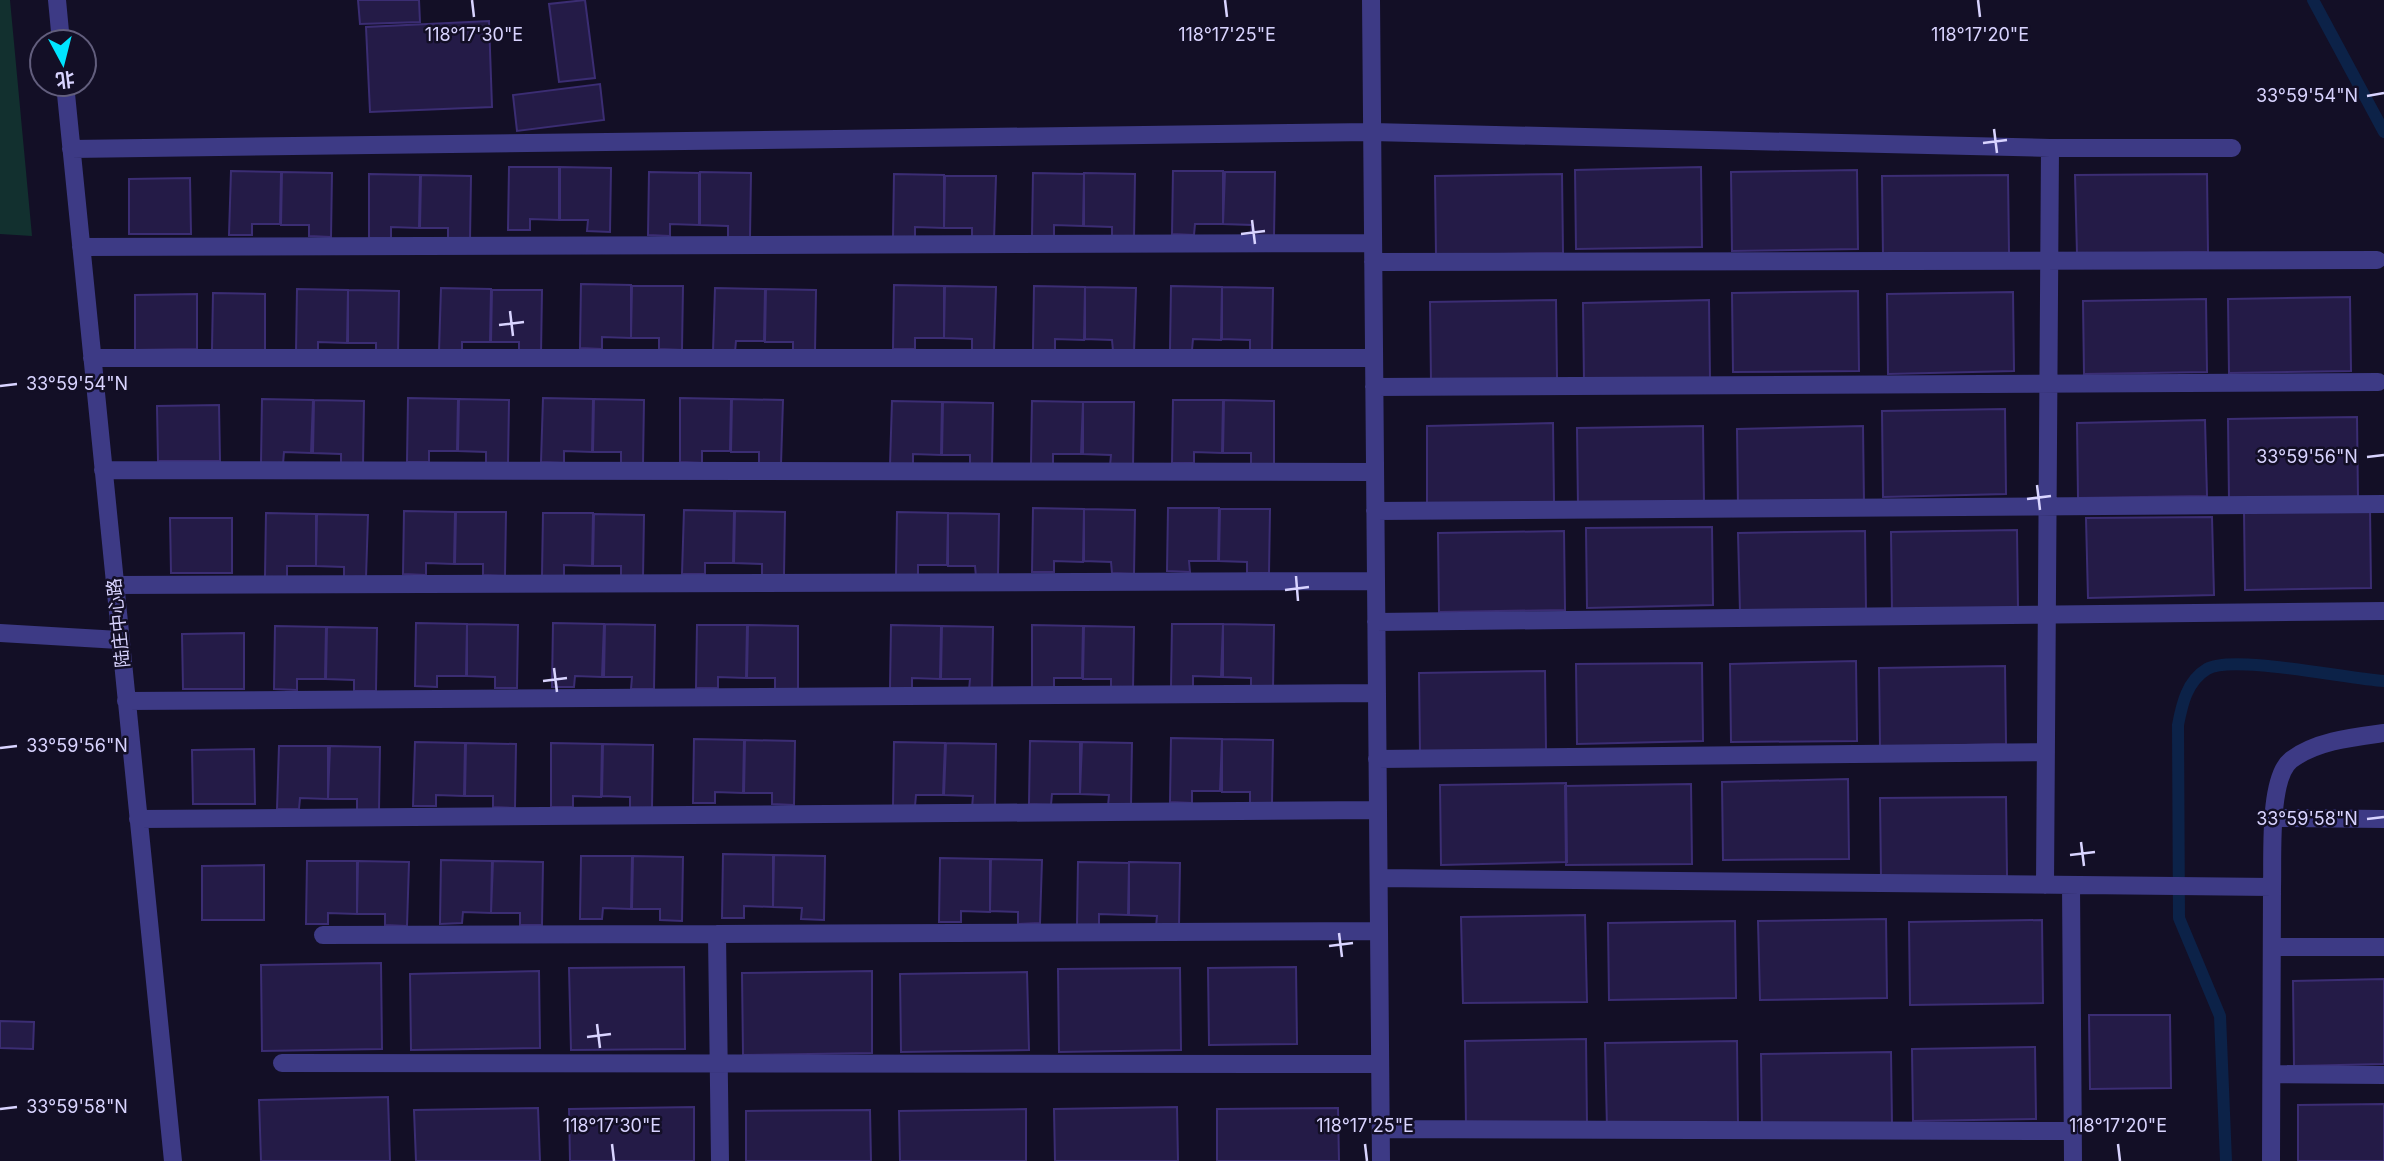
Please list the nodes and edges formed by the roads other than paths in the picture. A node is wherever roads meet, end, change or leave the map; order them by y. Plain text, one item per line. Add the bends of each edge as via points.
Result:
1 (57, 0) edge
2 (1371, 0) edge
3 (60, 28) edge
4 (66, 98) edge
5 (1372, 132) junction
6 (2050, 148) junction
7 (2232, 148) dead end
8 (71, 149) junction
9 (81, 247) junction
10 (1373, 253) junction
11 (2049, 260) junction
12 (2376, 260) dead end
13 (92, 358) junction
14 (1374, 358) junction
15 (2378, 382) dead end
16 (2048, 384) junction
17 (1374, 387) junction
18 (103, 470) junction
19 (1375, 472) junction
20 (2384, 503) edge
21 (2047, 506) junction
22 (1375, 511) junction
23 (1376, 581) junction
24 (114, 585) junction
25 (2384, 611) edge
26 (2047, 612) junction
27 (1376, 622) junction
28 (0, 633) edge
29 (119, 640) junction
30 (1377, 693) junction
31 (125, 701) junction
32 (2384, 733) edge
33 (2046, 752) junction
34 (1377, 759) junction
35 (1378, 810) junction
36 (2275, 818) junction
37 (138, 819) junction
38 (2384, 819) edge
39 (1378, 878) junction
40 (2045, 885) junction
41 (2071, 885) junction
42 (2273, 887) junction
43 (1379, 931) junction
44 (718, 934) junction
45 (323, 935) dead end
46 (2272, 947) junction
47 (2384, 947) edge
48 (282, 1063) dead end
49 (719, 1063) junction
50 (1380, 1064) junction
51 (2272, 1074) junction
52 (2384, 1075) edge
53 (1381, 1129) junction
54 (2073, 1131) junction
55 (173, 1161) edge
56 (720, 1161) edge
57 (1381, 1161) edge
58 (2073, 1161) edge
59 (2271, 1161) edge

1 - 3 street
2 - 5 street
4 - 8 street, 陆庄中心路
5 - 6 street
5 - 8 street
5 - 10 street
6 - 7 street
6 - 11 street
8 - 9 street, 陆庄中心路
9 - 10 street
9 - 13 street, 陆庄中心路
10 - 11 street
10 - 14 street
11 - 12 street
11 - 16 street
13 - 14 street
13 - 18 street, 陆庄中心路
14 - 17 street
15 - 16 street
16 - 17 street
16 - 21 street
17 - 19 street
18 - 19 street
18 - 24 street, 陆庄中心路
19 - 22 street
20 - 21 street
21 - 22 street
21 - 26 street
22 - 23 street
23 - 24 street
23 - 27 street
24 - 29 street, 陆庄中心路
25 - 26 street
26 - 27 street
26 - 33 street
27 - 30 street
28 - 29 street
29 - 31 street, 陆庄中心路
30 - 31 street
30 - 34 street
31 - 37 street, 陆庄中心路
32 - 36 street via 2346,738 2289,762 2276,791
33 - 34 street
33 - 40 street
34 - 35 street
35 - 37 street
35 - 39 street
36 - 38 street
36 - 42 street
37 - 55 street, 陆庄中心路
39 - 40 street
39 - 43 street
40 - 41 street
41 - 42 street
41 - 54 street
42 - 46 street
43 - 44 street
43 - 50 street
44 - 45 street
44 - 49 street
46 - 47 street
46 - 51 street
48 - 49 street
49 - 50 street
49 - 56 street
50 - 53 street
51 - 52 street
51 - 59 street
53 - 54 street
53 - 57 street
54 - 58 street

